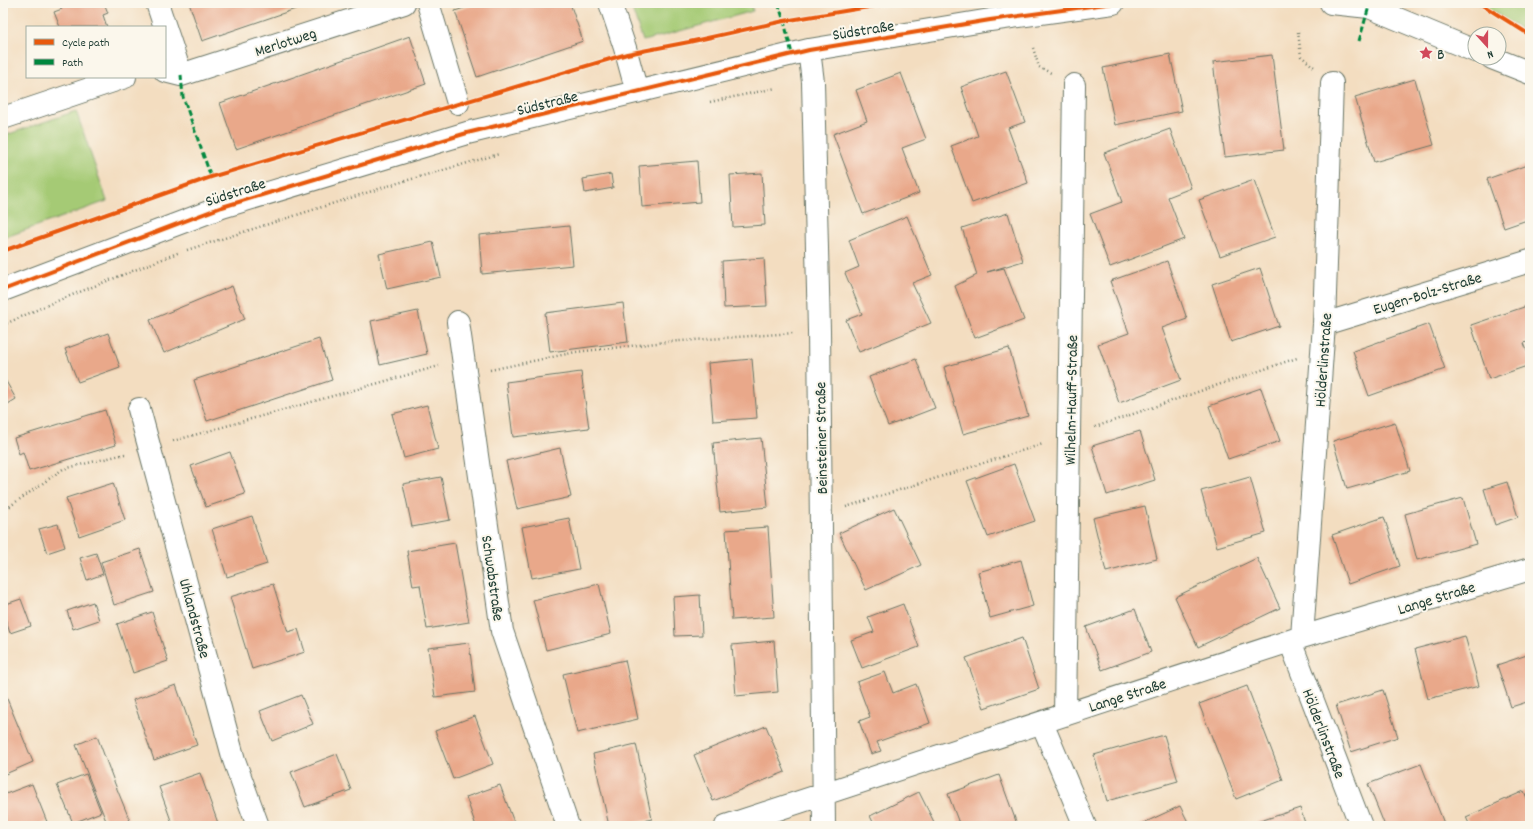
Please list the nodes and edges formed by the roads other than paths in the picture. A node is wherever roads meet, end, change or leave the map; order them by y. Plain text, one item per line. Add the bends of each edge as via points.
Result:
1 (157, 3) edge
2 (404, 3) edge
3 (428, 3) edge
4 (610, 3) edge
5 (1113, 3) edge
6 (1331, 3) edge
7 (162, 26) edge
8 (166, 42) edge
9 (1467, 48) edge
10 (809, 50) junction
11 (1507, 64) edge
12 (173, 73) edge
13 (1530, 73) edge
14 (122, 78) edge
15 (1332, 83) road end
16 (1074, 85) road end
17 (637, 92) junction
18 (458, 103) dead end
19 (3, 118) edge
20 (1530, 261) edge
21 (3, 290) edge
22 (458, 322) dead end
23 (1324, 324) junction
24 (139, 409) dead end
25 (1530, 569) edge
26 (1296, 639) junction
27 (1065, 715) junction
28 (1042, 723) junction
29 (824, 794) junction
30 (258, 826) edge
31 (568, 826) edge
32 (726, 826) edge
33 (824, 826) edge
34 (1085, 826) edge
35 (1360, 826) edge

1 - 7 street
2 - 12 street, Merlotweg
3 - 18 street
4 - 17 street
5 - 10 street, Südstraße
6 - 9 street via 1369,7
8 - 12 street
10 - 17 street, Südstraße
10 - 29 street, Beinsteiner Straße via 813,82 819,331
11 - 13 street
14 - 19 street
15 - 23 street, Hölderlinstraße
16 - 27 street, Wilhelm-Hauff-Straße
17 - 21 street, Südstraße via 467,134 222,207
20 - 23 street, Eugen-Bolz-Straße
22 - 31 street, Schwabstraße via 502,631
23 - 26 street, Hölderlinstraße
24 - 30 street, Uhlandstraße via 234,760
25 - 26 street, Lange Straße
26 - 27 street, Lange Straße
26 - 35 street, Hölderlinstraße
27 - 28 street, Lange Straße
28 - 29 street, Lange Straße
28 - 34 street
29 - 32 street, Lange Straße
29 - 33 street, Beinsteiner Straße

